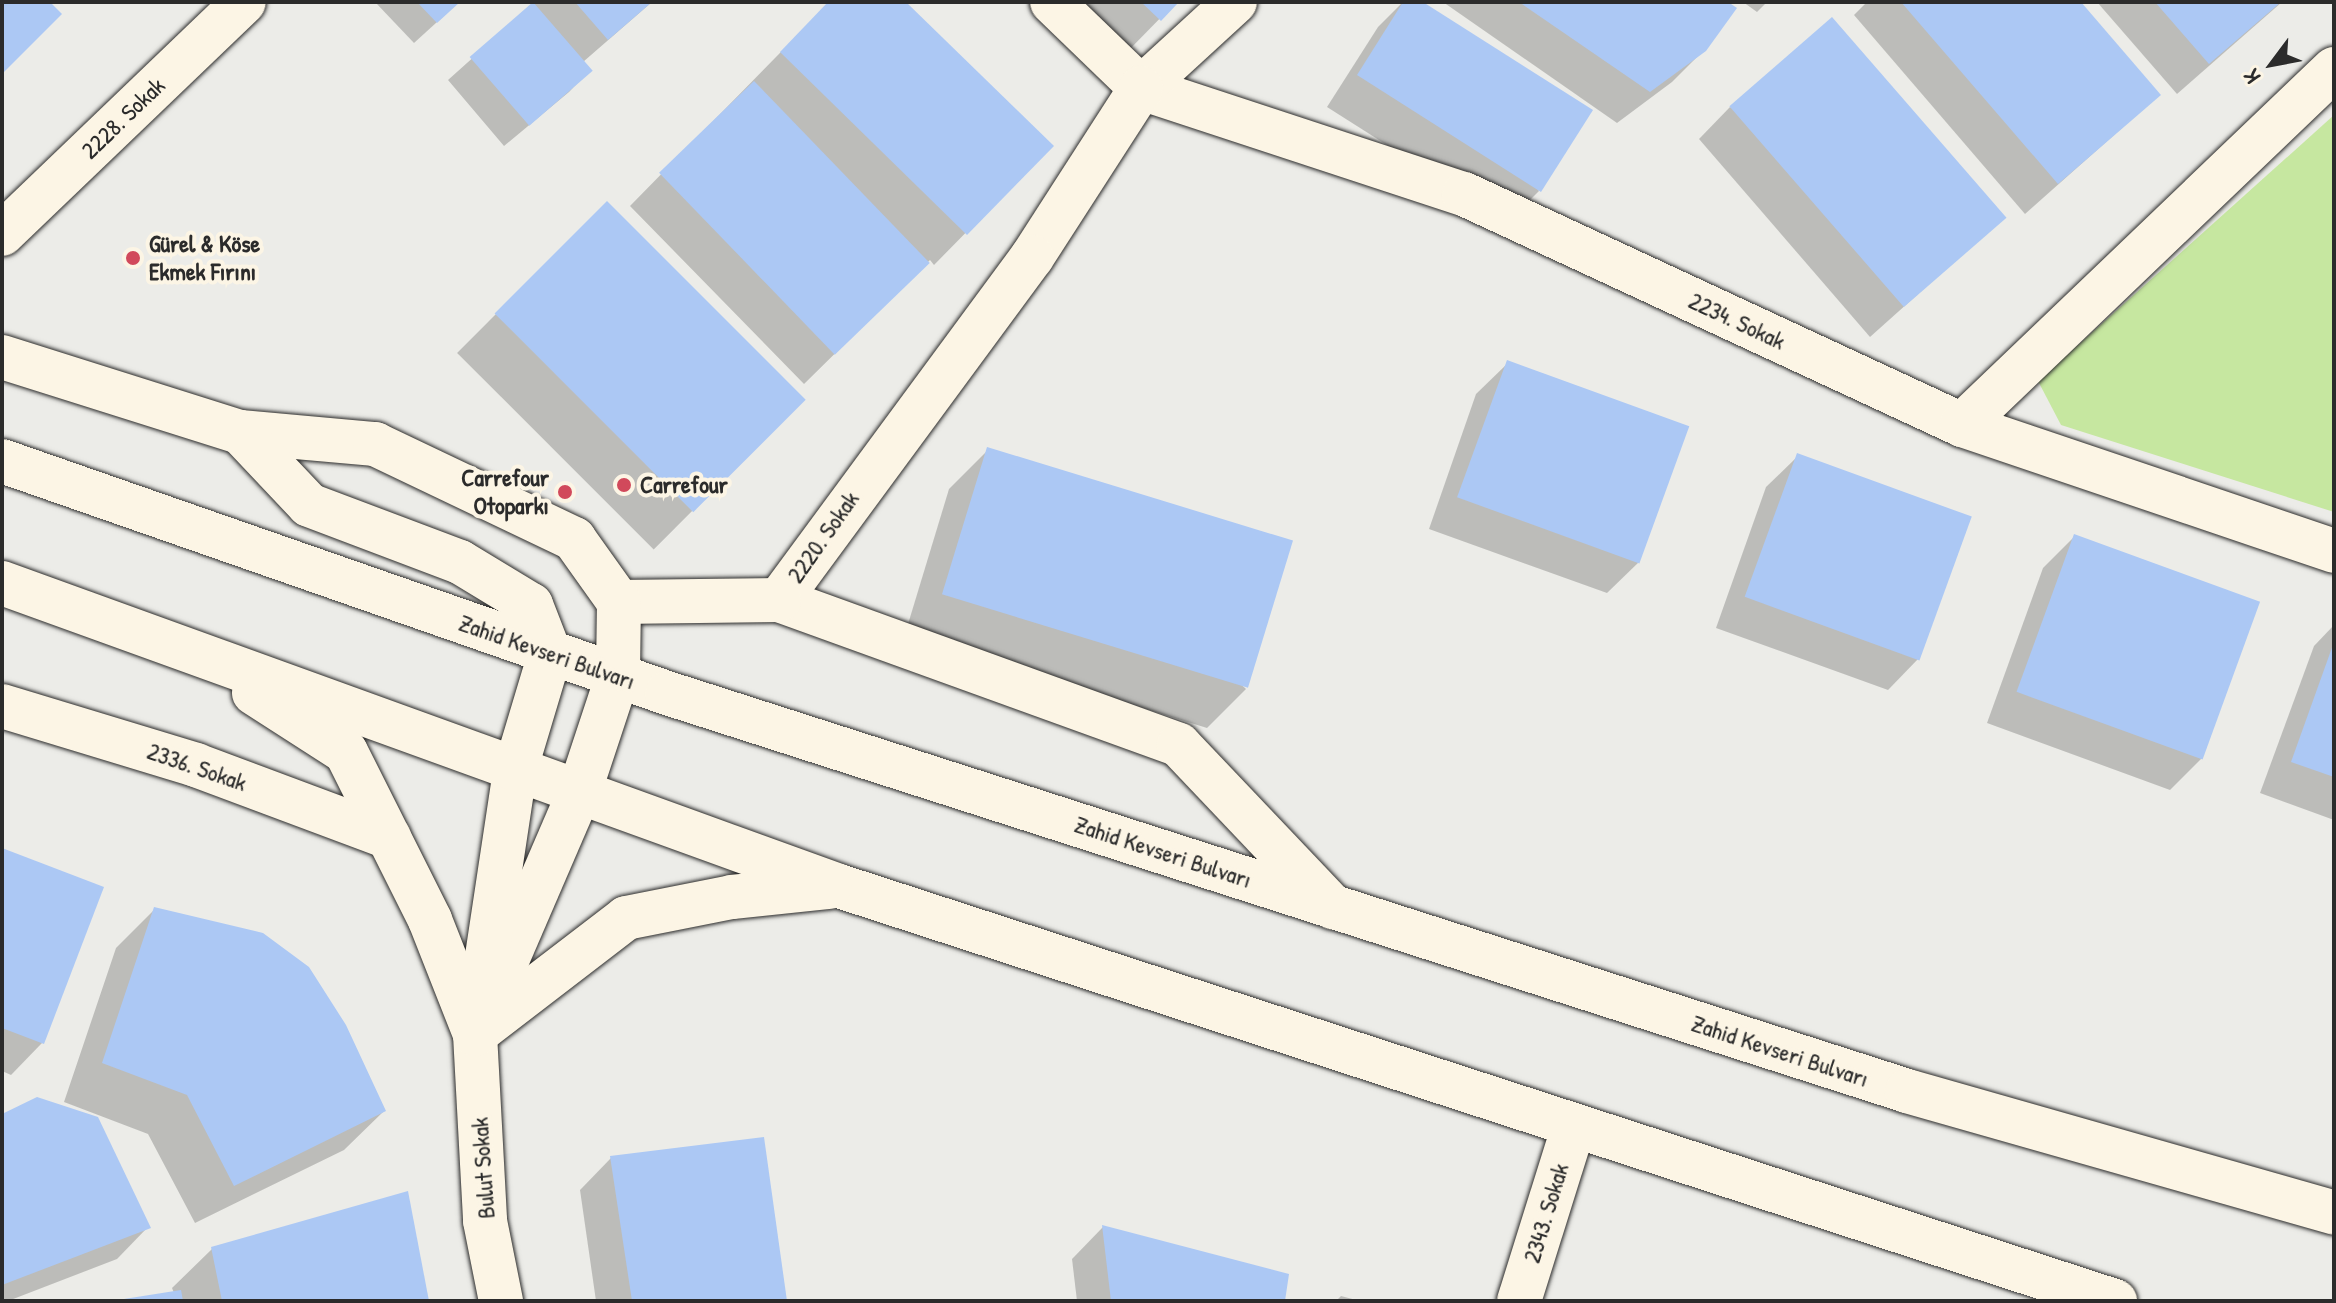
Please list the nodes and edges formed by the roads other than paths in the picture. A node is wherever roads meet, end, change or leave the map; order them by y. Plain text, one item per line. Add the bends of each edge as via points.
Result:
1 (244, 2) edge
2 (1052, 2) edge
3 (1235, 2) edge
4 (2334, 69) edge
5 (1141, 88) junction
6 (2, 234) edge
7 (2, 357) edge
8 (1962, 425) junction
9 (240, 432) junction
10 (2, 461) edge
11 (2334, 551) edge
12 (2, 583) edge
13 (779, 600) junction
14 (619, 602) junction
15 (185, 647) junction
16 (550, 654) junction
17 (618, 675) junction
18 (2, 706) edge
19 (515, 771) junction
20 (579, 793) junction
21 (389, 837) junction
22 (839, 886) junction
23 (1333, 907) junction
24 (475, 1034) junction
25 (1574, 1125) junction
26 (2334, 1213) edge
27 (501, 1301) edge
28 (1519, 1301) edge
29 (2115, 1301) edge

1 - 6 main road, 2228. Sokak
2 - 5 main road
3 - 5 main road, 2220. Sokak
4 - 8 main road
5 - 8 main road, 2234. Sokak via 1464,194
5 - 13 main road, 2220. Sokak via 1032,257
7 - 9 main road
8 - 11 main road, 2234. Sokak
9 - 14 main road via 388,449 574,539
9 - 16 main road via 309,505 460,562 531,605
10 - 16 main road, Zahid Kevseri Bulvarı
12 - 15 main road
13 - 14 main road
13 - 23 main road, 2220. Sokak via 1179,745
14 - 17 main road
15 - 19 main road
15 - 21 main road via 346,752
16 - 17 main road, Zahid Kevseri Bulvarı
16 - 19 main road
17 - 20 main road
17 - 23 main road, Zahid Kevseri Bulvarı
18 - 21 main road, 2336. Sokak via 196,765
19 - 20 main road
19 - 24 main road
20 - 22 main road
20 - 24 main road
21 - 24 main road via 430,920
22 - 24 main road via 732,897 626,918
22 - 25 main road
23 - 26 main road, Zahid Kevseri Bulvarı via 1907,1091
24 - 27 main road, Bulut Sokak via 485,1221
25 - 28 main road, 2343. Sokak
25 - 29 main road

